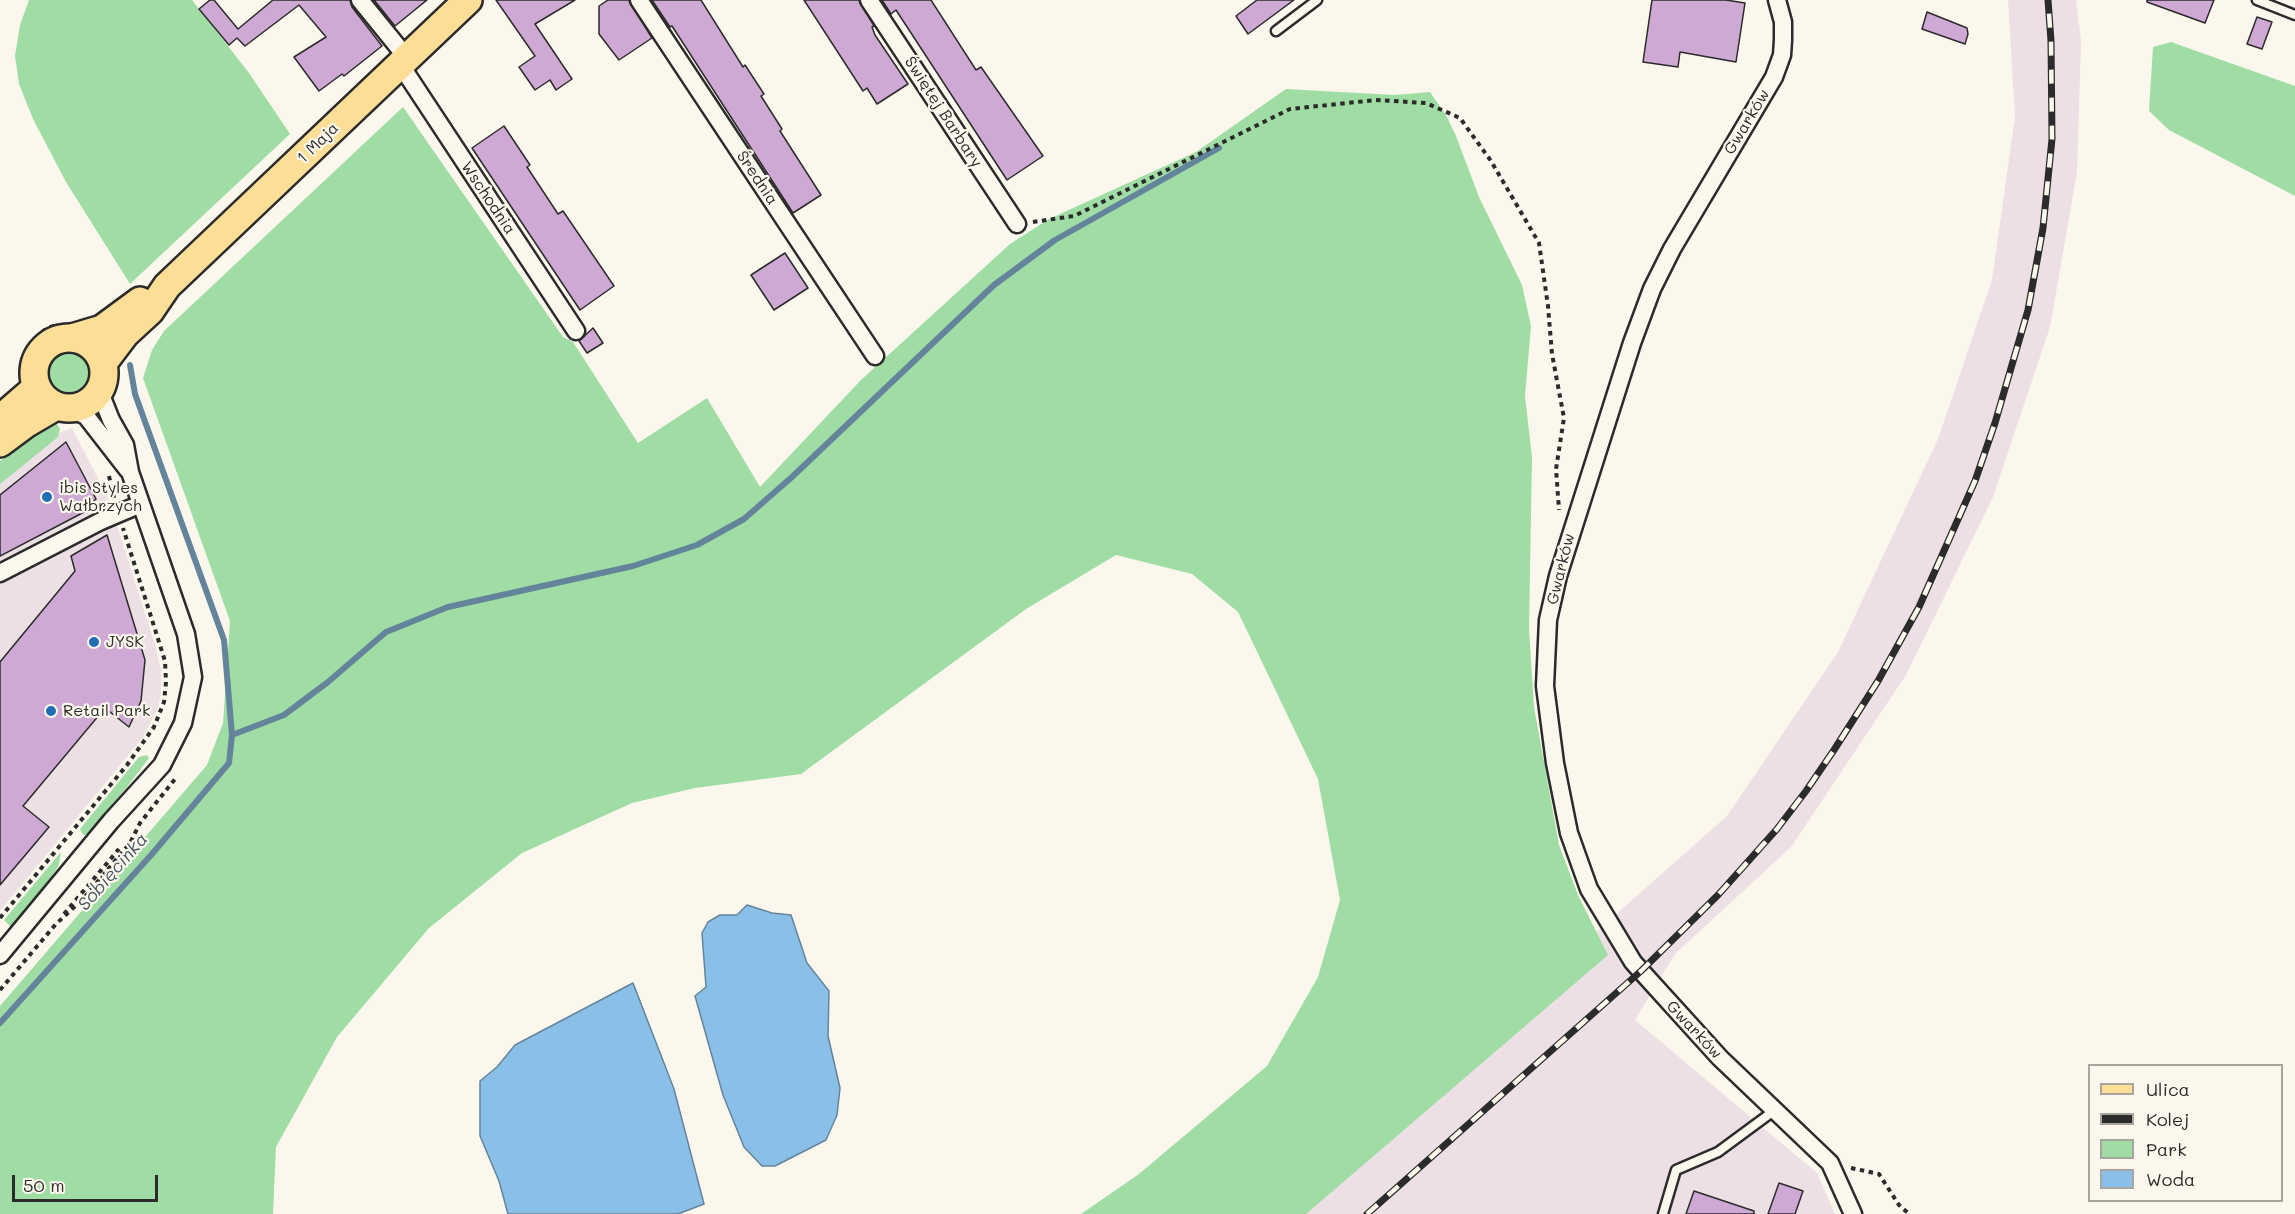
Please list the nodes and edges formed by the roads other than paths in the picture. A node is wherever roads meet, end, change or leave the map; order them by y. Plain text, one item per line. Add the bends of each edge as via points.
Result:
1 (360, 0) edge
2 (468, 0) edge
3 (639, 0) edge
4 (869, 0) edge
5 (1317, 0) edge
6 (1777, 0) edge
7 (2257, 0) edge
8 (2295, 15) edge
9 (1276, 31) dead end
10 (404, 61) junction
11 (1017, 224) road end
12 (167, 286) junction
13 (576, 331) dead end
14 (72, 338) junction
15 (875, 356) dead end
16 (102, 375) junction
17 (53, 400) junction
18 (0, 418) edge
19 (0, 443) edge
20 (130, 472) junction
21 (141, 504) junction
22 (0, 573) edge
23 (0, 955) edge
24 (1775, 1110) junction
25 (1663, 1214) edge
26 (1854, 1214) edge

1 - 10 street, Wschodnia
2 - 10 main road, 1 Maja
3 - 15 street, Średnia
4 - 11 street, Świętej Barbary
5 - 9 lane
6 - 24 street, Gwarków via 1783,40 1774,76 1672,249 1632,344 1558,576 1548,621 1545,686 1569,833 1589,889 1641,971 1720,1058
7 - 8 lane
10 - 12 main road, 1 Maja
10 - 13 street, Wschodnia
12 - 14 main road, 1 Maja via 102,328
12 - 16 main road, 1 Maja via 150,311 125,334
14 - 16 main road via 91,345
14 - 17 main road via 52,342 37,357 34,377
16 - 17 main road via 91,400 76,407
16 - 20 street via 107,410 125,445
17 - 18 main road
17 - 19 main road
17 - 20 street via 86,416
20 - 21 street
21 - 22 street
21 - 23 street via 186,634 193,677 183,723 162,765
24 - 25 lane via 1718,1152 1676,1170
24 - 26 street, Gwarków via 1830,1163

